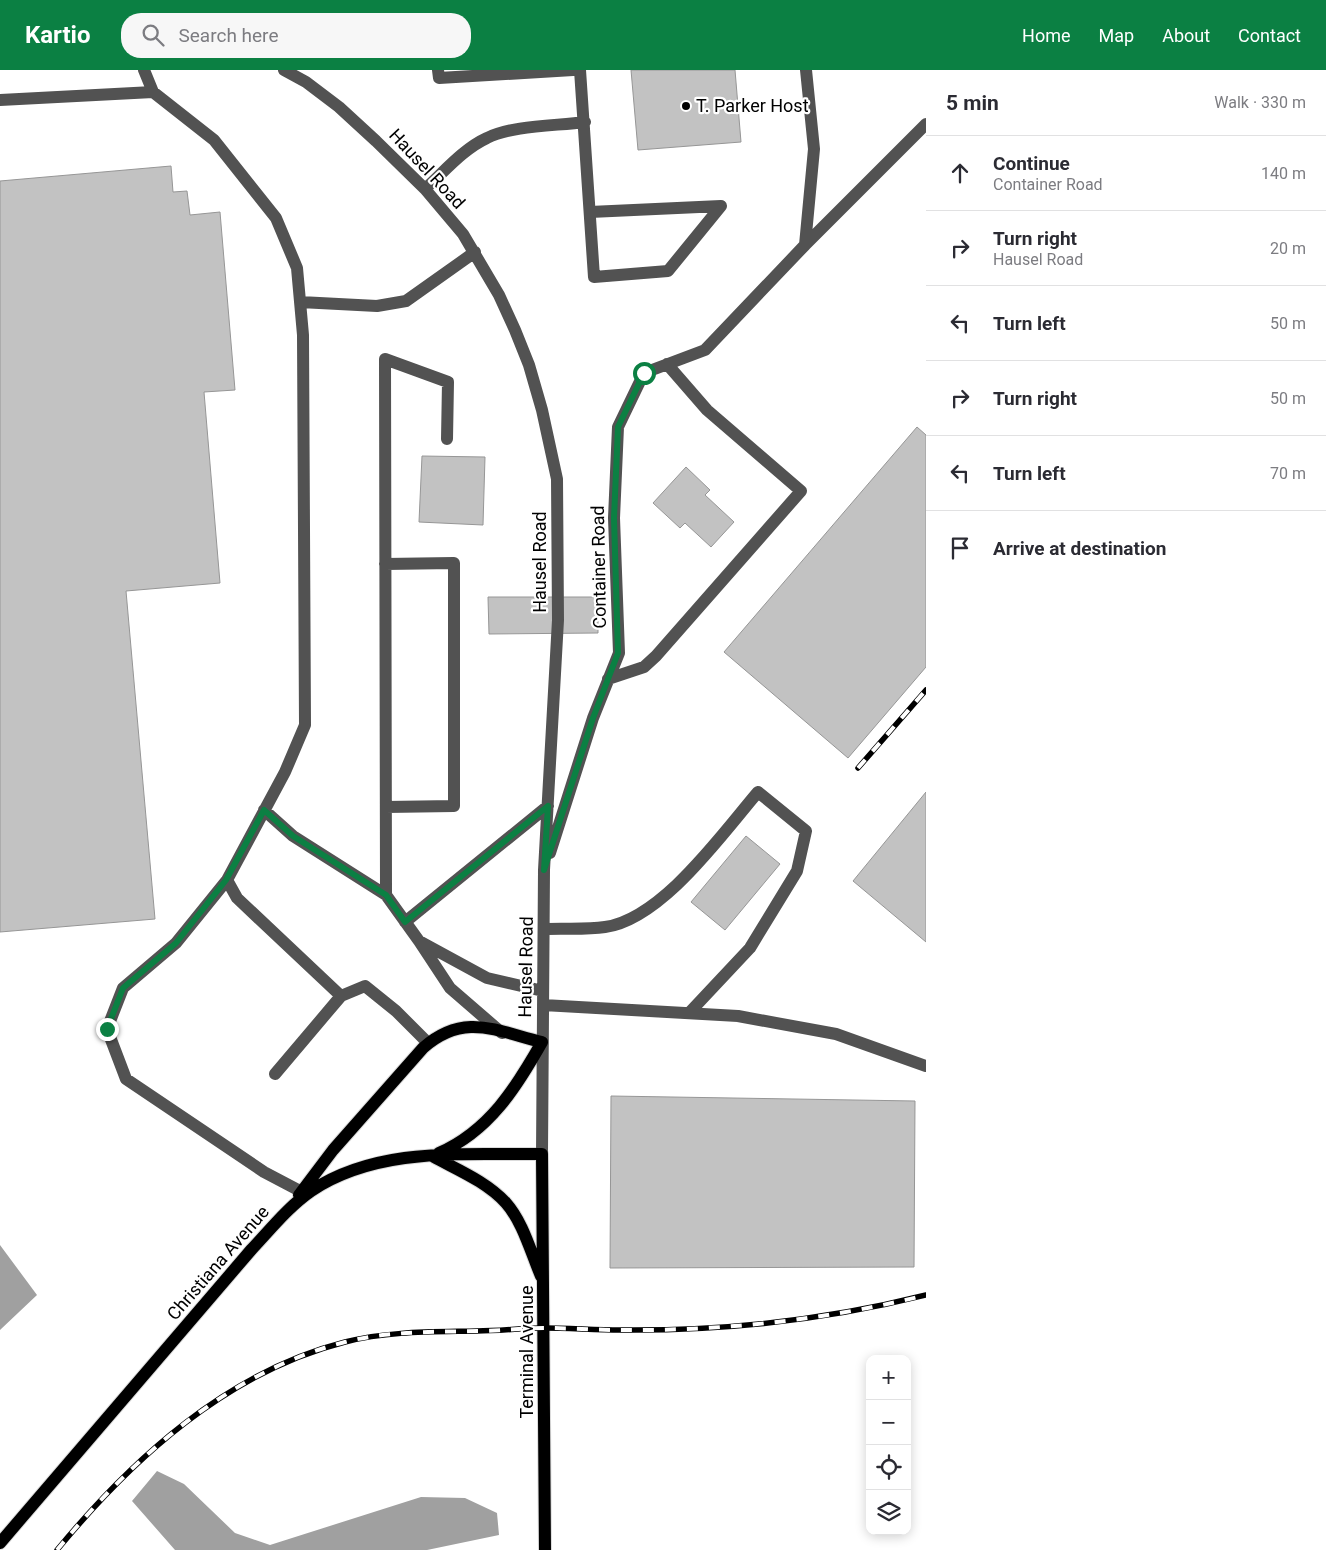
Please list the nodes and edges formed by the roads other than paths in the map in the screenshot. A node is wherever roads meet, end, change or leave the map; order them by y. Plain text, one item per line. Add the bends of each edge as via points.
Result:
1 (144, 70) edge
2 (284, 70) edge
3 (438, 70) edge
4 (573, 70) edge
5 (580, 70) edge
6 (806, 70) edge
7 (153, 92) junction
8 (0, 100) edge
9 (585, 122) junction
10 (926, 124) edge
11 (425, 189) junction
12 (590, 212) junction
13 (805, 245) junction
14 (475, 252) junction
15 (300, 302) junction
16 (667, 364) junction
17 (447, 439) dead end
18 (385, 564) junction
19 (608, 679) junction
20 (548, 806) junction
21 (386, 807) junction
22 (264, 810) junction
23 (544, 870) junction
24 (226, 880) junction
25 (386, 895) junction
26 (405, 922) junction
27 (544, 928) junction
28 (419, 941) junction
29 (543, 991) junction
30 (341, 996) junction
31 (543, 1005) junction
32 (689, 1014) junction
33 (502, 1033) junction
34 (542, 1042) junction
35 (428, 1043) junction
36 (926, 1066) edge
37 (275, 1074) dead end
38 (542, 1154) junction
39 (432, 1156) junction
40 (302, 1192) junction
41 (287, 1212) junction
42 (544, 1281) junction
43 (0, 1543) edge
44 (545, 1550) edge

1 - 7 street
2 - 11 street, Hausel Road via 339,107
3 - 4 street via 439,78
5 - 9 street
6 - 13 street via 814,150
7 - 8 street
7 - 15 street via 214,140 276,218 297,268
9 - 11 street via 509,131 487,138 468,150
9 - 12 street
10 - 13 street, Container Road
11 - 14 street, Hausel Road
12 - 12 street via 609,211 721,206 668,271 594,276
13 - 16 street, Container Road via 705,350
14 - 15 street via 406,301 377,306
14 - 20 street, Hausel Road via 529,365 558,479 558,620
15 - 22 street via 303,335 305,725
16 - 19 street, Container Road via 644,373 618,427 614,518 618,653
16 - 19 street via 706,410 801,491 656,656 644,667
17 - 18 street via 448,382 385,359
18 - 21 street
18 - 21 street via 454,563 454,806
19 - 23 street, Container Road
20 - 23 street, Hausel Road
20 - 26 street
21 - 25 street
22 - 24 street
22 - 25 street via 293,836
23 - 27 street, Hausel Road
24 - 30 street via 237,898
24 - 40 street via 176,943 123,988 107,1029 126,1078 264,1172
25 - 26 street
26 - 28 street
27 - 29 street, Hausel Road
27 - 32 street via 606,927 636,917 670,894 758,792 806,831 797,871 750,948
28 - 29 street via 487,978
28 - 33 street via 450,988
29 - 31 street, Hausel Road
30 - 35 street via 365,986
30 - 37 street
31 - 32 street
31 - 34 street, Hausel Road
32 - 36 street via 738,1016 836,1034
33 - 34 main road
33 - 35 main road via 481,1026 464,1026 446,1031
34 - 38 street, Hausel Road
34 - 39 main road via 517,1087 496,1111 454,1146
35 - 40 main road via 333,1150
38 - 39 main road, Christiana Avenue
38 - 42 main road, Terminal Avenue
39 - 41 main road, Christiana Avenue via 382,1161 352,1170 310,1192
39 - 42 main road via 506,1202 516,1216
40 - 41 main road
41 - 43 main road, Christiana Avenue
42 - 44 main road, Terminal Avenue

